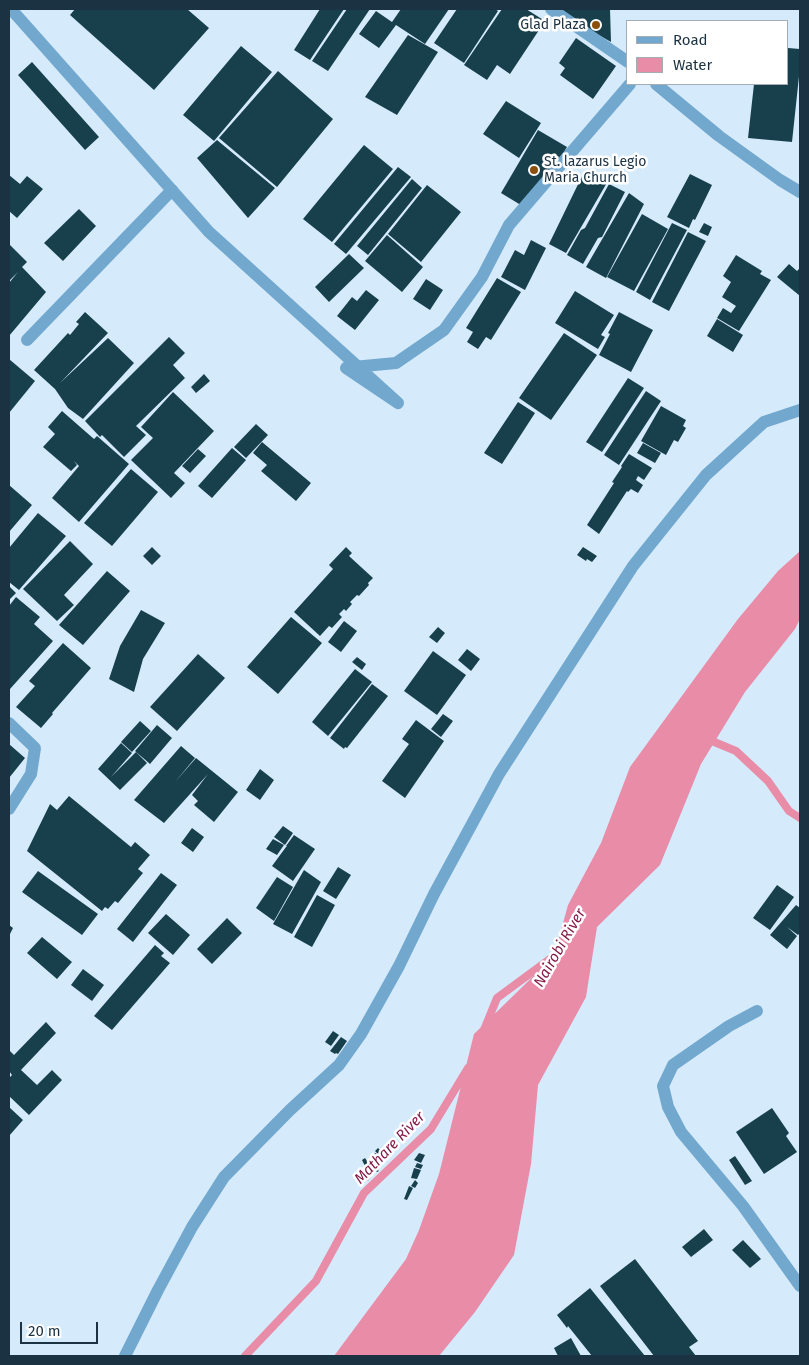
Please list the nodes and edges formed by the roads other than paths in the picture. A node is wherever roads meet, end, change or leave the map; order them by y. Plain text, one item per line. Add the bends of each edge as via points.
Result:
1 (10, 9) edge
2 (551, 9) edge
3 (626, 61) edge
4 (629, 85) edge
5 (657, 85) edge
6 (172, 190) junction
7 (800, 192) edge
8 (27, 340) dead end
9 (357, 367) edge
10 (357, 367) edge
11 (357, 367) edge
12 (357, 367) edge
13 (800, 410) edge
14 (9, 723) edge
15 (9, 809) edge
16 (757, 1011) dead end
17 (800, 1286) edge
18 (125, 1356) edge

1 - 6 street
2 - 3 street
4 - 12 street via 509,225 482,277 444,330 396,363
5 - 7 street via 718,136
6 - 8 street
6 - 9 street via 209,232
10 - 11 street via 362,370 398,403 346,368
13 - 18 street via 764,422 706,475 633,566 499,774 361,1034 339,1065 224,1177 166,1274
14 - 15 street via 35,748 31,774
16 - 17 street via 729,1026 673,1065 663,1086 668,1107 681,1132 743,1206

